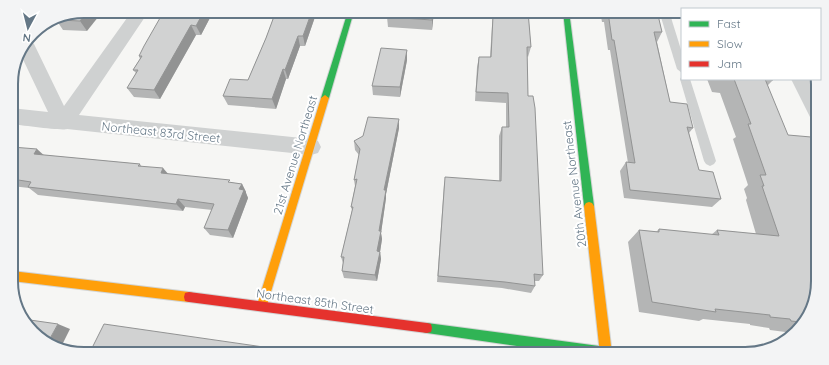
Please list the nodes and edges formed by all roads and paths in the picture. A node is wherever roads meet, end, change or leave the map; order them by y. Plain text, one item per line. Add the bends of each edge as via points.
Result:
1 (136, 18) edge
2 (349, 18) edge
3 (567, 18) edge
4 (666, 18) edge
5 (28, 50) edge
6 (681, 66) edge
7 (685, 80) edge
8 (801, 80) edge
9 (811, 100) edge
10 (18, 117) edge
11 (63, 122) junction
12 (311, 147) junction
13 (710, 161) dead end
14 (18, 277) edge
15 (262, 305) junction
16 (559, 347) edge
17 (608, 347) edge

1 - 11 street
2 - 12 street, 21st Avenue Northeast
3 - 17 street, 20th Avenue Northeast
4 - 6 lane
5 - 11 street
7 - 13 lane
8 - 9 street
10 - 11 street, Northeast 83rd Street
11 - 12 street, Northeast 83rd Street
12 - 15 street, 21st Avenue Northeast
14 - 15 street, Northeast 85th Street
15 - 16 street, Northeast 85th Street

